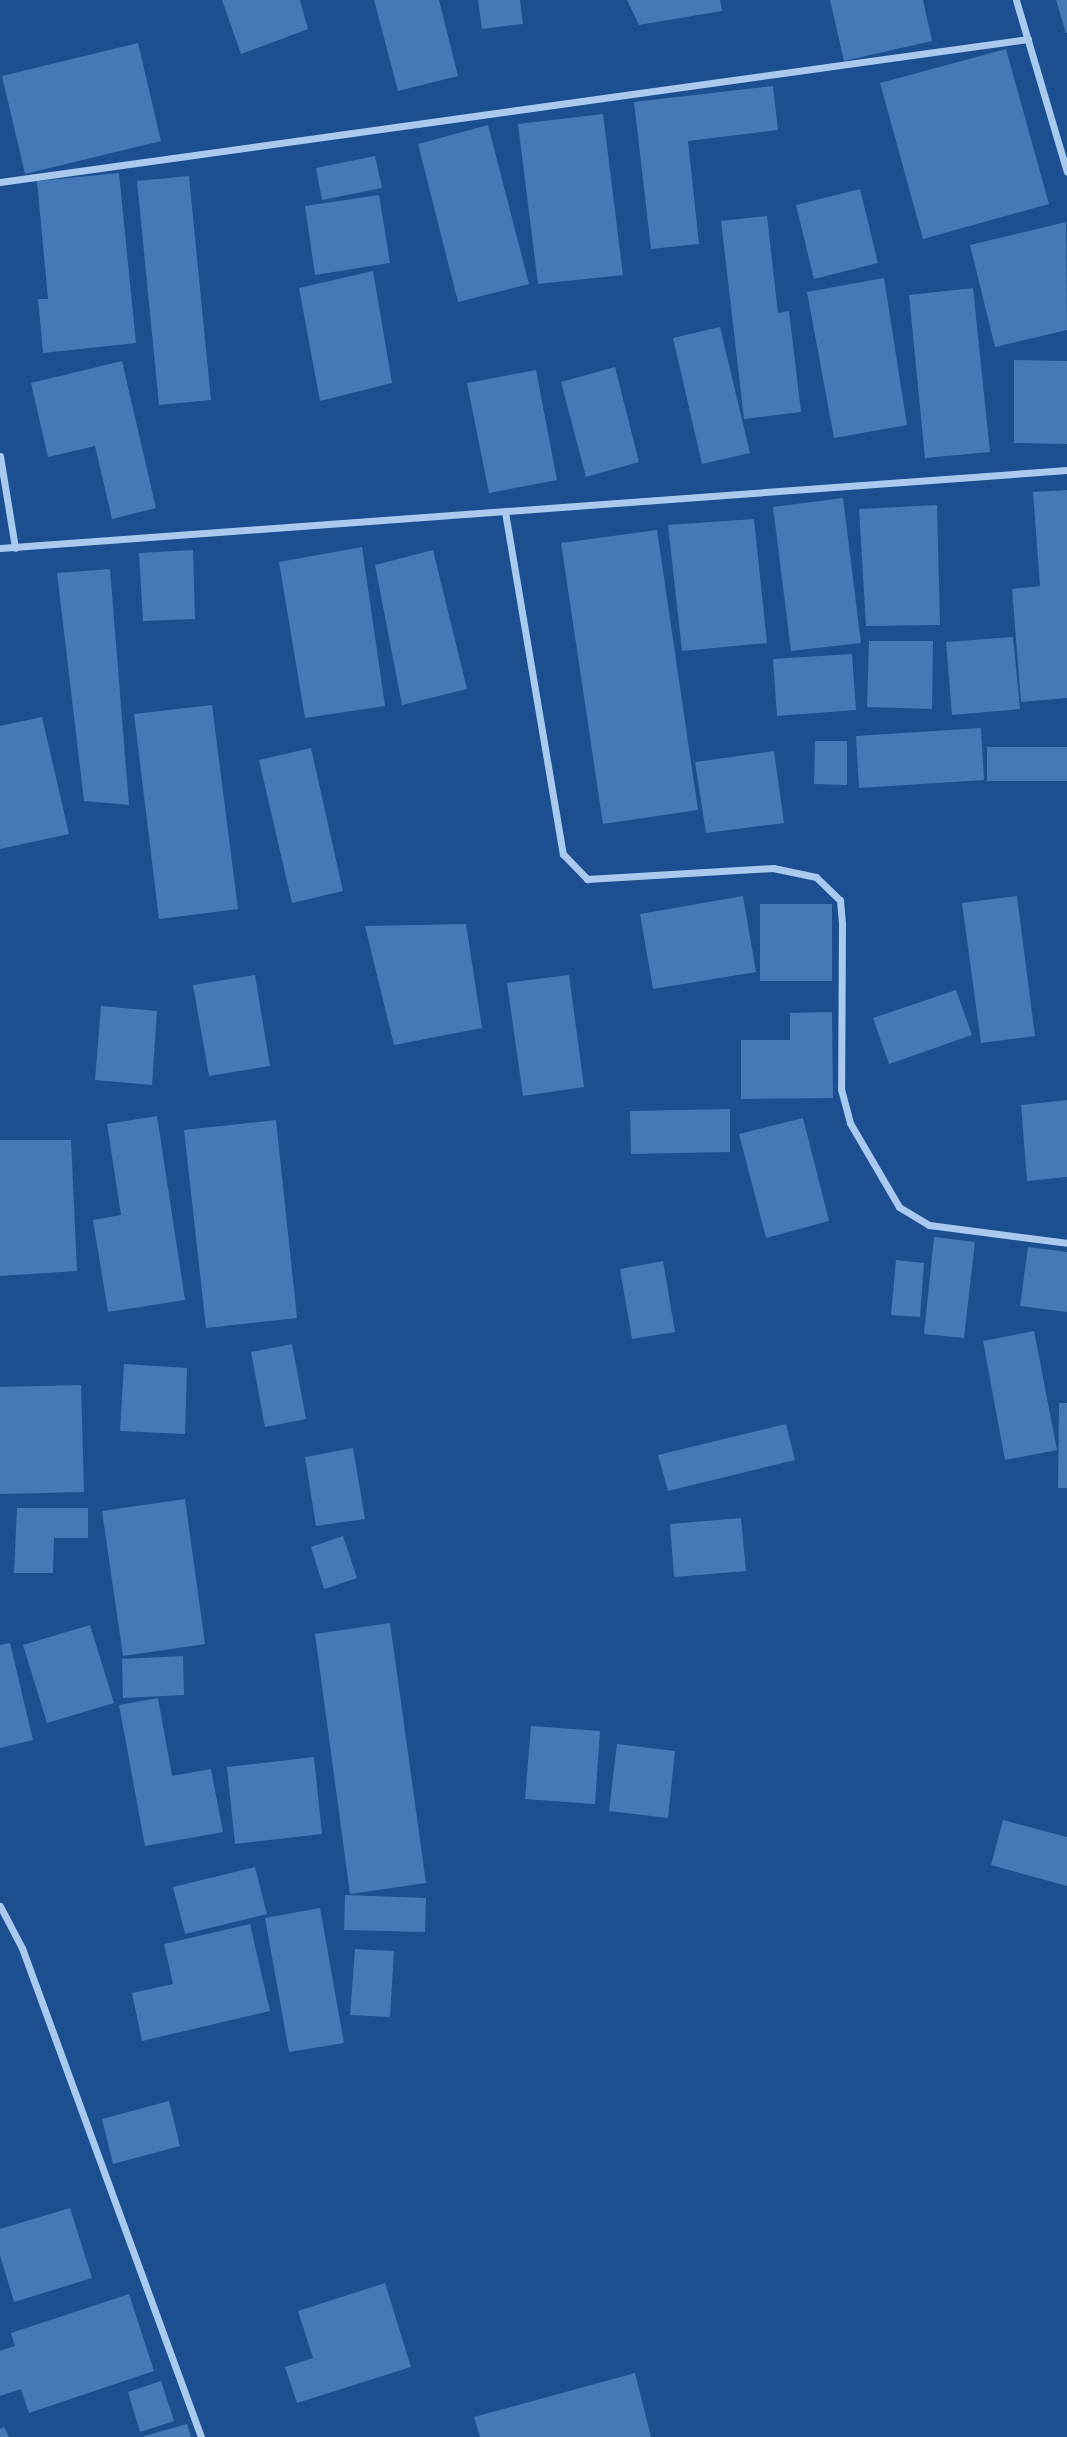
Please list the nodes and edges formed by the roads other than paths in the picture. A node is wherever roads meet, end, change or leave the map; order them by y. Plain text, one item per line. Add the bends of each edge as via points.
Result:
1 (1016, 0) edge
2 (1028, 39) junction
3 (1067, 172) edge
4 (0, 182) edge
5 (0, 456) edge
6 (1067, 470) edge
7 (506, 513) junction
8 (0, 548) edge
9 (15, 548) junction
10 (1067, 1243) edge
11 (0, 1906) edge
12 (201, 2437) edge

1 - 2 street
2 - 3 street
2 - 4 street
5 - 9 street
6 - 7 street
7 - 9 street
7 - 10 street via 563,855 587,879 773,868 816,877 839,900 842,923 841,1089 850,1123 899,1207 929,1225
8 - 9 street
11 - 12 street via 22,1948

